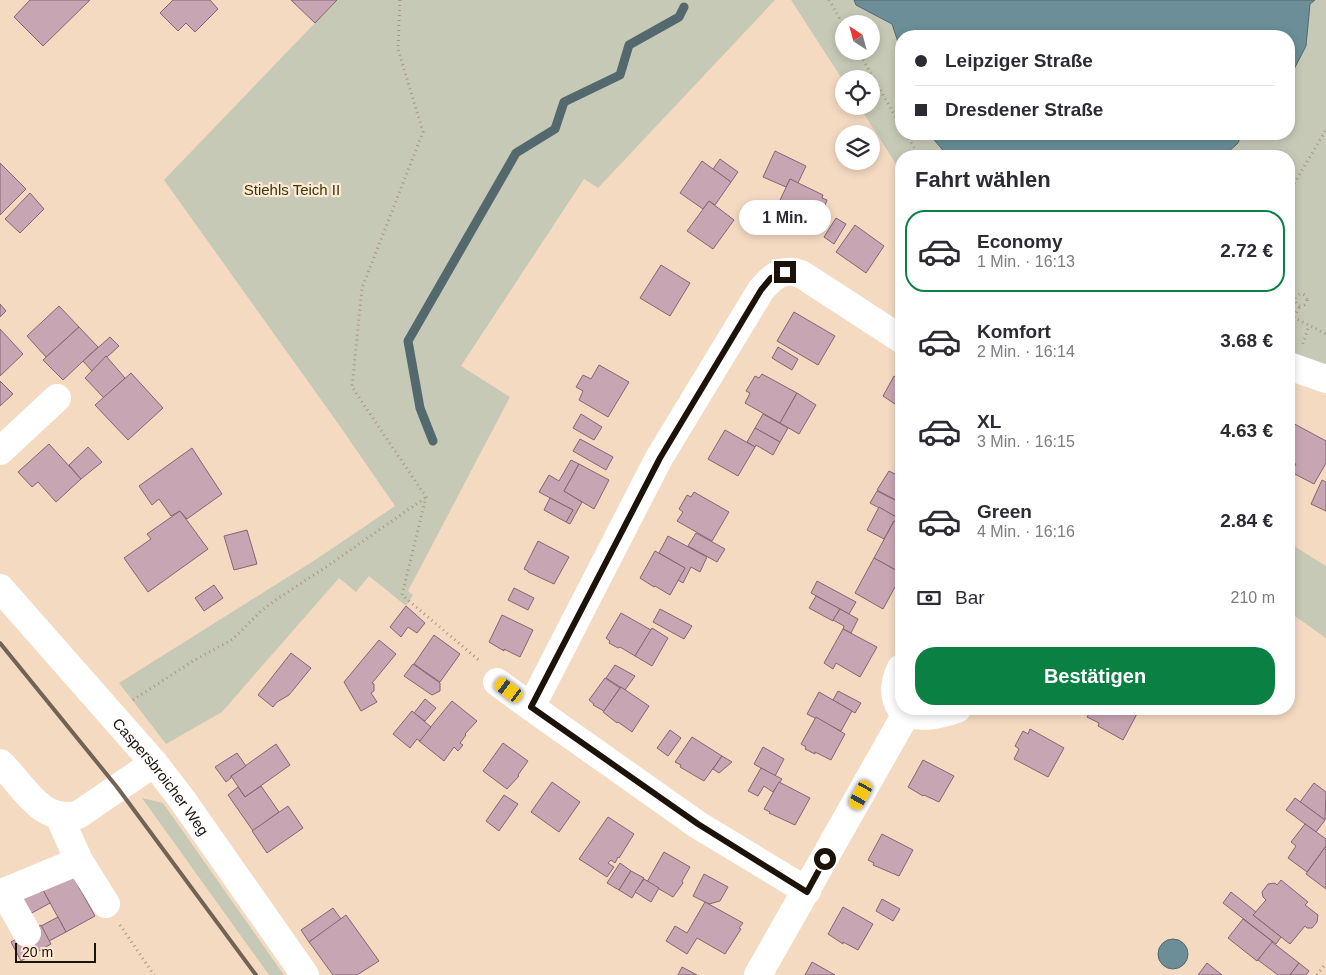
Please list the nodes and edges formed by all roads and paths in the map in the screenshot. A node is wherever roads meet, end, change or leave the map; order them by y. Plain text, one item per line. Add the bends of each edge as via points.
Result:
1 (400, 0) edge
2 (829, 0) edge
3 (838, 15) edge
4 (863, 60) edge
5 (895, 116) edge
6 (1326, 130) edge
7 (1295, 182) edge
8 (1300, 306) dead end
9 (1295, 311) edge
10 (1295, 317) edge
11 (1326, 334) edge
12 (895, 335) edge
13 (1295, 368) edge
14 (1326, 379) edge
15 (58, 398) dead end
16 (0, 451) edge
17 (426, 498) junction
18 (0, 588) edge
19 (497, 682) joint
20 (531, 707) junction
21 (112, 715) junction
22 (900, 715) edge
23 (916, 715) edge
24 (939, 715) edge
25 (154, 762) junction
26 (0, 763) edge
27 (59, 816) junction
28 (79, 860) junction
29 (807, 892) junction
30 (106, 904) joint
31 (28, 933) dead end
32 (1326, 963) edge
33 (154, 975) edge
34 (305, 975) edge
35 (758, 975) edge
36 (1317, 975) edge

1 - 17 path via 398,49 423,132 362,288 352,387
2 - 3 path
4 - 5 path
6 - 7 path
8 - 9 path
10 - 11 path
12 - 20 street via 801,274 785,272 771,278 660,458
13 - 14 street
15 - 16 street
17 - 19 path via 402,595 485,664
17 - 21 path via 274,601 233,639 166,678
18 - 21 street, Caspersbroicher Weg
19 - 20 street
20 - 29 street via 698,824
21 - 25 street, Caspersbroicher Weg
22 - 29 street
23 - 24 street
25 - 27 street via 78,815
25 - 34 street, Caspersbroicher Weg
26 - 27 street via 37,804
27 - 28 street
28 - 30 street
28 - 31 street via 4,892
29 - 35 street
30 - 33 path
32 - 36 path

